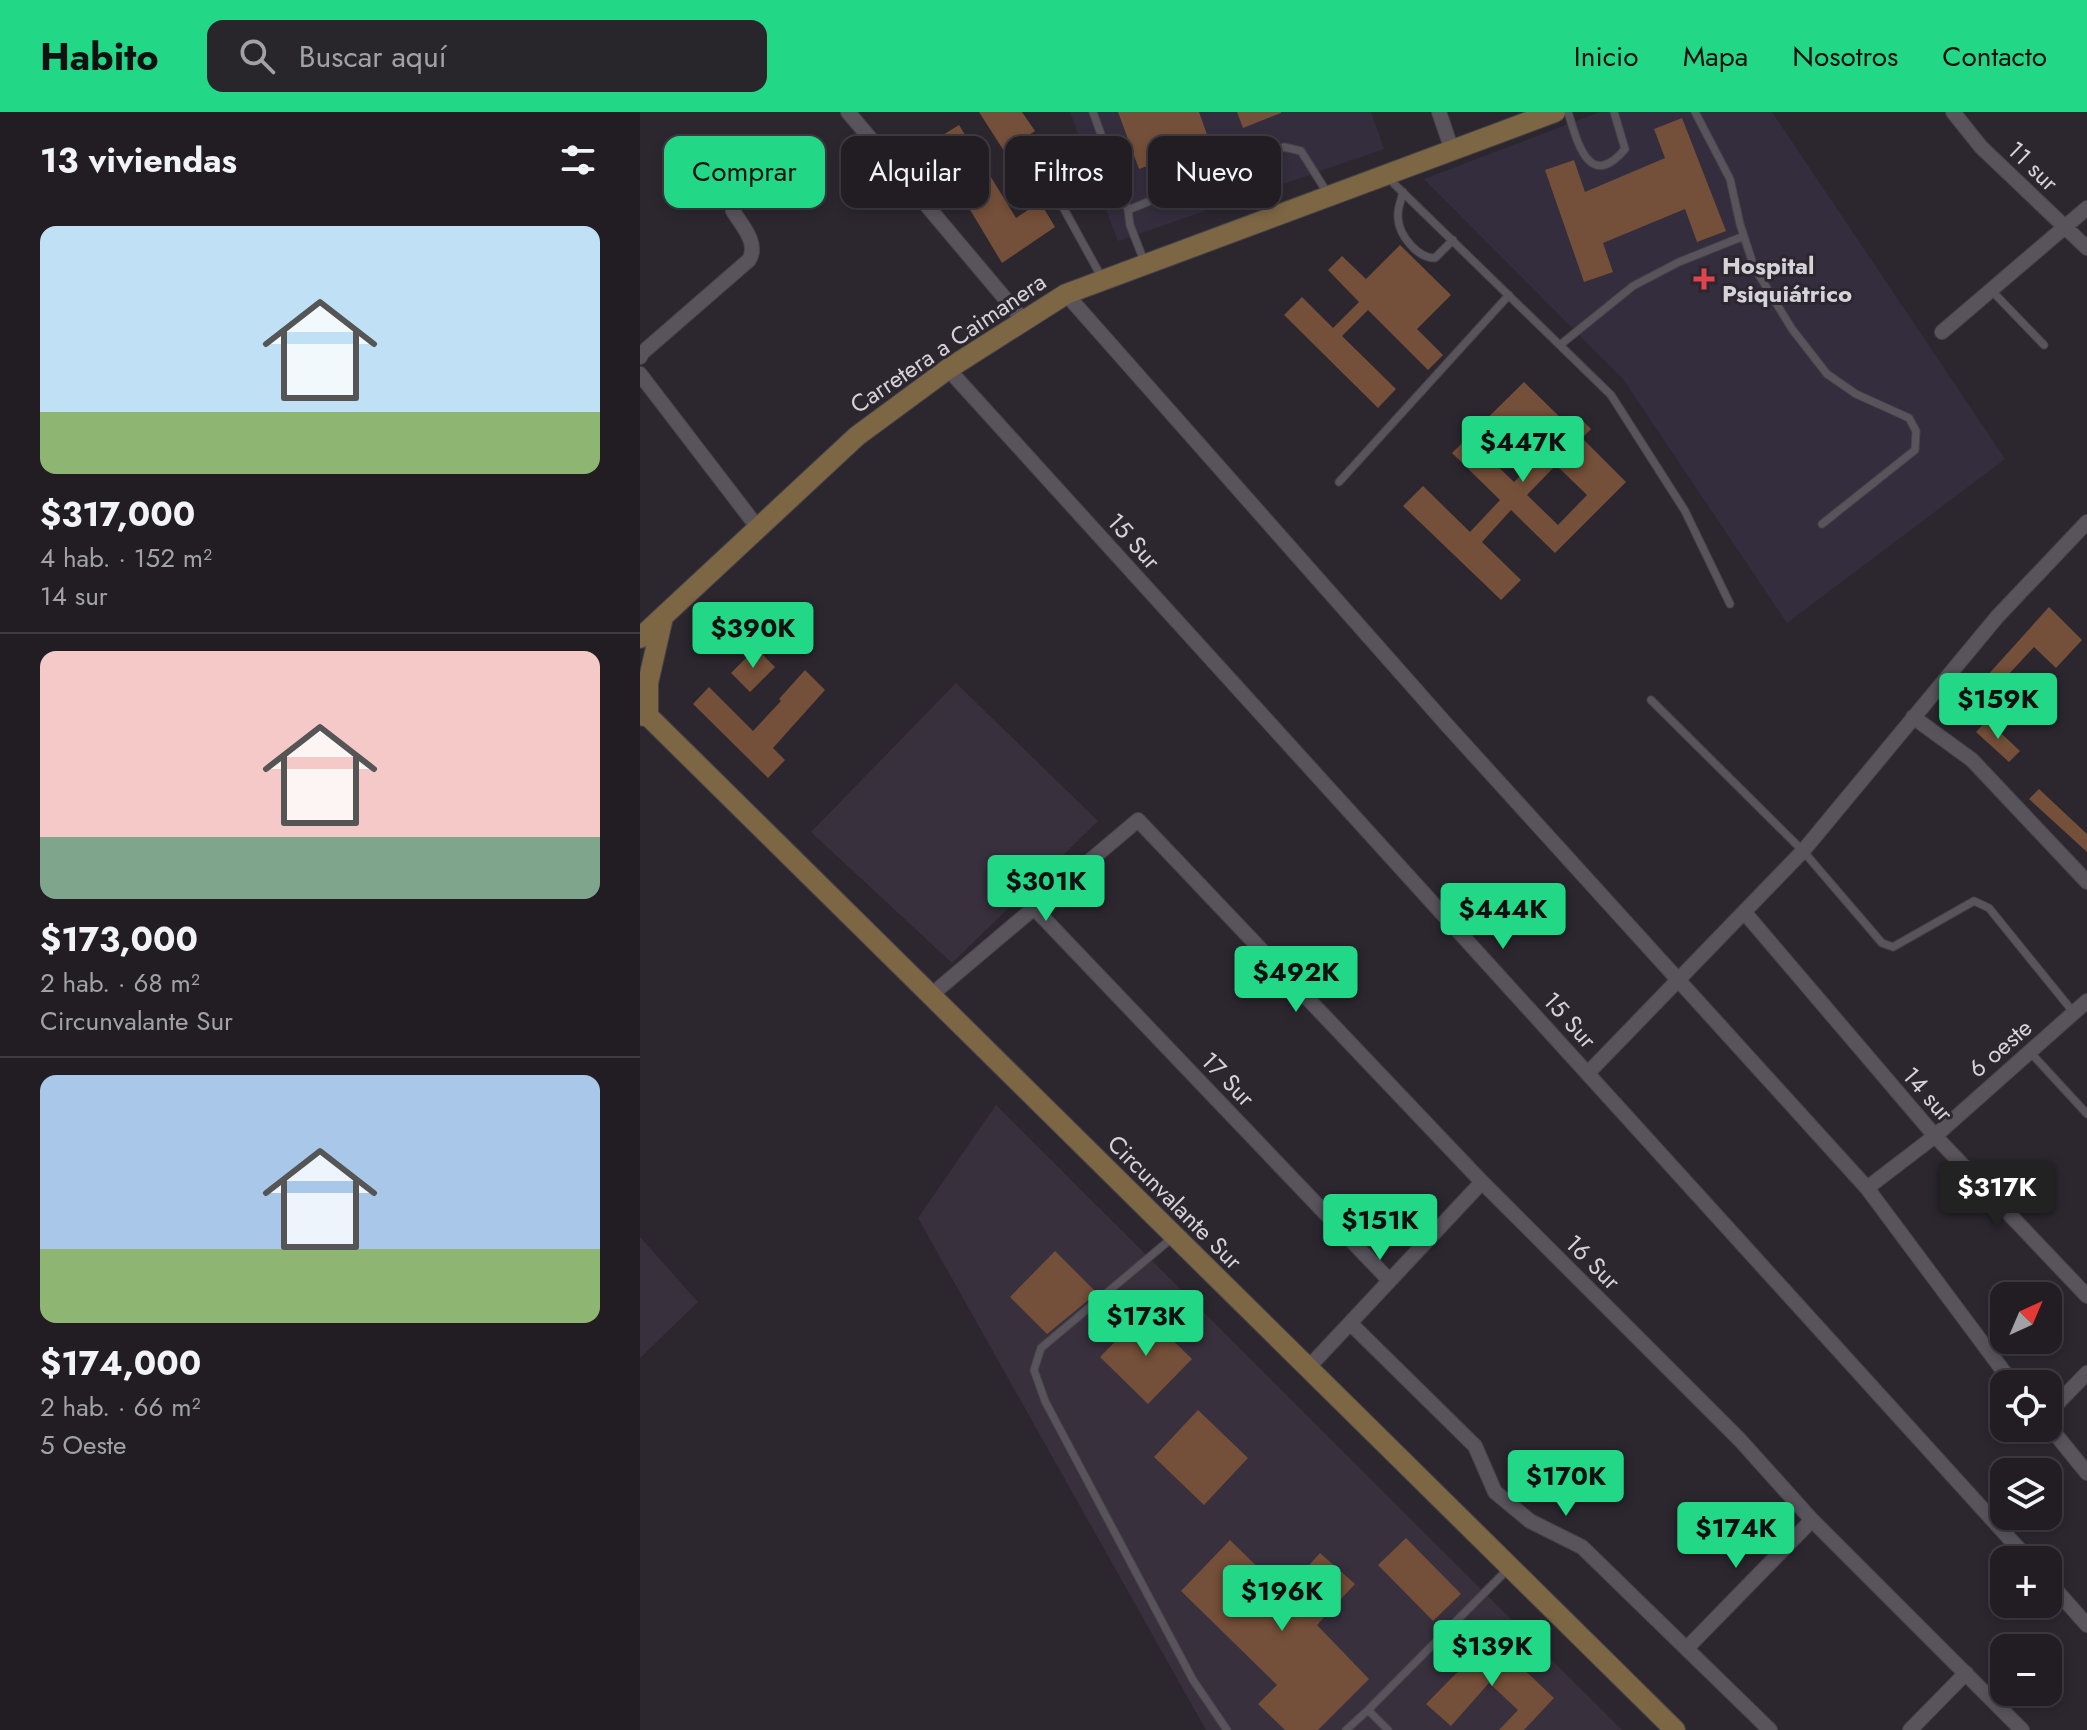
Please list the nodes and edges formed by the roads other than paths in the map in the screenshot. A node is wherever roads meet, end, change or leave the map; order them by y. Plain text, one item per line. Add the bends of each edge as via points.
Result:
1 (848, 112) edge
2 (1093, 112) edge
3 (1439, 112) edge
4 (1555, 112) edge
5 (1568, 112) edge
6 (1614, 112) edge
7 (1695, 112) edge
8 (1953, 112) edge
9 (1452, 150) junction
10 (1385, 175) junction
11 (1403, 192) junction
12 (1329, 196) junction
13 (1063, 208) edge
14 (2087, 208) edge
15 (1128, 210) junction
16 (733, 211) dead end
17 (2065, 228) junction
18 (1744, 236) junction
19 (1453, 240) junction
20 (2087, 248) edge
21 (1145, 265) junction
22 (1103, 280) junction
23 (1991, 290) junction
24 (1066, 294) junction
25 (1509, 295) junction
26 (1024, 321) junction
27 (1942, 332) dead end
28 (1560, 345) junction
29 (2044, 345) dead end
30 (640, 357) edge
31 (948, 369) junction
32 (640, 374) edge
33 (1339, 482) dead end
34 (1822, 524) dead end
35 (758, 528) junction
36 (2084, 531) edge
37 (1730, 604) dead end
38 (663, 617) junction
39 (640, 638) edge
40 (1651, 700) dead end
41 (643, 713) edge
42 (1913, 717) junction
43 (1803, 851) junction
44 (2087, 882) edge
45 (1034, 908) junction
46 (1745, 913) junction
47 (1679, 979) junction
48 (930, 996) junction
49 (2082, 1008) edge
50 (2029, 1051) junction
51 (1588, 1073) junction
52 (2087, 1114) edge
53 (1935, 1136) junction
54 (1482, 1182) junction
55 (1867, 1188) junction
56 (1173, 1237) junction
57 (1389, 1280) junction
58 (2087, 1296) edge
59 (1350, 1323) junction
60 (1307, 1369) junction
61 (2003, 1370) edge
62 (2087, 1373) edge
63 (2062, 1399) edge
64 (2062, 1442) edge
65 (2087, 1473) edge
66 (1812, 1520) junction
67 (2016, 1546) edge
68 (1509, 1567) junction
69 (2062, 1597) edge
70 (2087, 1625) edge
71 (1687, 1648) junction
72 (1966, 1673) junction
73 (1368, 1710) junction
74 (1227, 1730) edge
75 (1346, 1730) edge
76 (1388, 1730) edge
77 (1675, 1730) edge
78 (1770, 1730) edge
79 (1910, 1730) edge
80 (2022, 1730) edge

1 - 26 street
2 - 15 lane
3 - 9 street
4 - 9 main road, Carretera a Caimanera
5 - 6 lane via 1581,152 1599,166 1610,164 1625,149
7 - 18 lane via 1730,179
8 - 17 street, 11 sur via 1981,147
9 - 10 main road, Carretera a Caimanera
10 - 11 lane
10 - 12 main road, Carretera a Caimanera
11 - 19 lane
11 - 19 lane via 1397,213 1407,240 1428,258 1435,258
12 - 15 lane via 1301,151 1284,147
12 - 21 main road, Carretera a Caimanera
13 - 22 lane
14 - 17 street
15 - 21 lane
16 - 30 street via 751,240 753,254
17 - 20 street, 11 sur
17 - 23 street
18 - 28 lane via 1633,286
18 - 34 lane via 1754,267 1827,374 1909,418 1916,431 1915,450
19 - 25 lane
21 - 22 main road, Carretera a Caimanera
22 - 24 main road, Carretera a Caimanera
23 - 27 street
23 - 29 lane
24 - 26 main road, Carretera a Caimanera
24 - 47 street
25 - 28 lane
25 - 33 lane
26 - 31 main road, Carretera a Caimanera
28 - 37 lane via 1611,395 1685,511
31 - 35 main road, Carretera a Caimanera via 857,436
31 - 51 street, 15 Sur
32 - 35 street
35 - 38 main road, Carretera a Caimanera
36 - 42 street via 1997,617
38 - 39 main road, Carretera a Caimanera
38 - 41 main road
40 - 43 lane
41 - 48 main road, Circunvalante Sur
42 - 43 street
42 - 44 street via 1972,760
43 - 46 street
43 - 49 lane via 1882,943 1893,947 1967,903 1989,908
45 - 48 street
45 - 54 street, 16 Sur via 1138,820
45 - 57 street, 17 Sur
46 - 47 street
46 - 53 street, 14 sur
47 - 51 street
47 - 55 street
48 - 56 main road, Circunvalante Sur
49 - 50 street, 6 oeste
50 - 52 lane
50 - 53 street, 6 oeste
51 - 67 street, 15 Sur
53 - 55 street, 6 oeste
53 - 58 street, 14 sur
54 - 57 street
54 - 66 street, 16 Sur via 1740,1440
55 - 61 street
56 - 60 main road, Circunvalante Sur
56 - 74 lane via 1041,1348 1034,1370 1045,1401 1193,1680
57 - 59 street
59 - 60 street
59 - 71 street via 1475,1446 1495,1492 1530,1521 1582,1547
60 - 68 main road, Circunvalante Sur
62 - 63 street
64 - 65 street
66 - 71 street
66 - 72 street, 16 Sur
68 - 73 lane
68 - 77 main road, Circunvalante Sur
69 - 70 street
71 - 78 street
72 - 79 street
72 - 80 street, 16 Sur
73 - 75 lane
73 - 76 lane

